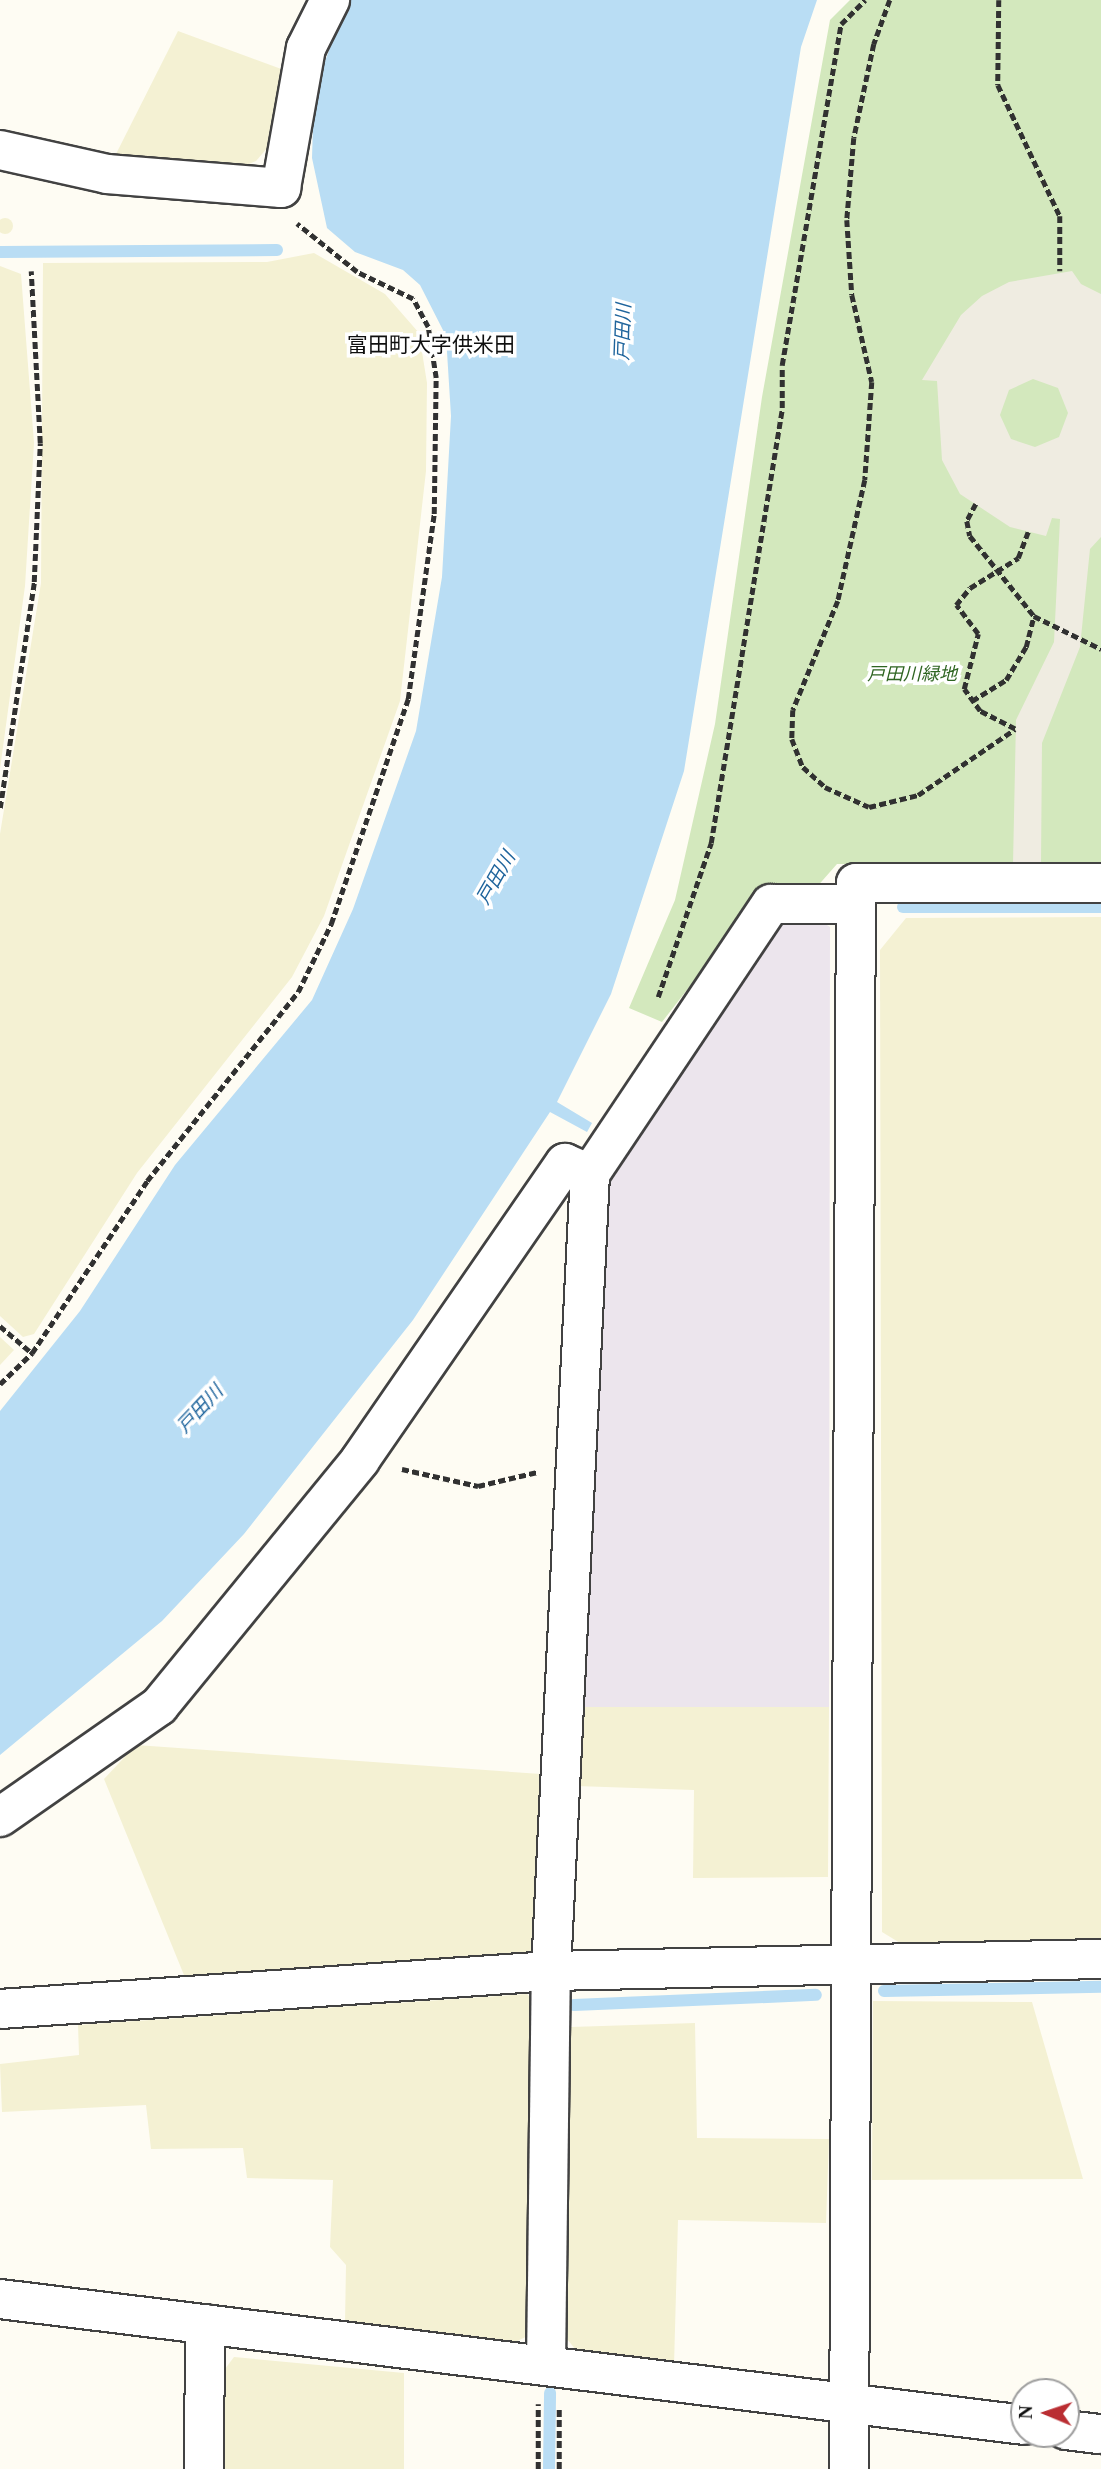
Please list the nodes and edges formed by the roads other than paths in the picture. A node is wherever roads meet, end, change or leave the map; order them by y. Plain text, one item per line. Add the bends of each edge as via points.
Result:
1 (330, 0) edge
2 (0, 150) edge
3 (1101, 883) edge
4 (856, 904) junction
5 (590, 1174) junction
6 (0, 1818) edge
7 (1101, 1959) edge
8 (852, 1964) junction
9 (551, 1971) junction
10 (0, 2009) edge
11 (0, 2295) edge
12 (205, 2324) junction
13 (548, 2366) junction
14 (849, 2403) junction
15 (1010, 2423) edge
16 (1080, 2432) edge
17 (1101, 2434) edge
18 (204, 2469) edge
19 (849, 2469) edge

1 - 2 street via 306,48 281,188 107,174
3 - 4 street via 856,883
4 - 5 street via 771,904
4 - 8 street
5 - 6 street via 565,1163 360,1460 159,1706
5 - 9 street
7 - 8 street
8 - 9 street
8 - 14 street
9 - 10 street
9 - 13 street
11 - 12 street
12 - 13 street
12 - 18 street
13 - 14 street
14 - 15 street
14 - 19 street
16 - 17 street

